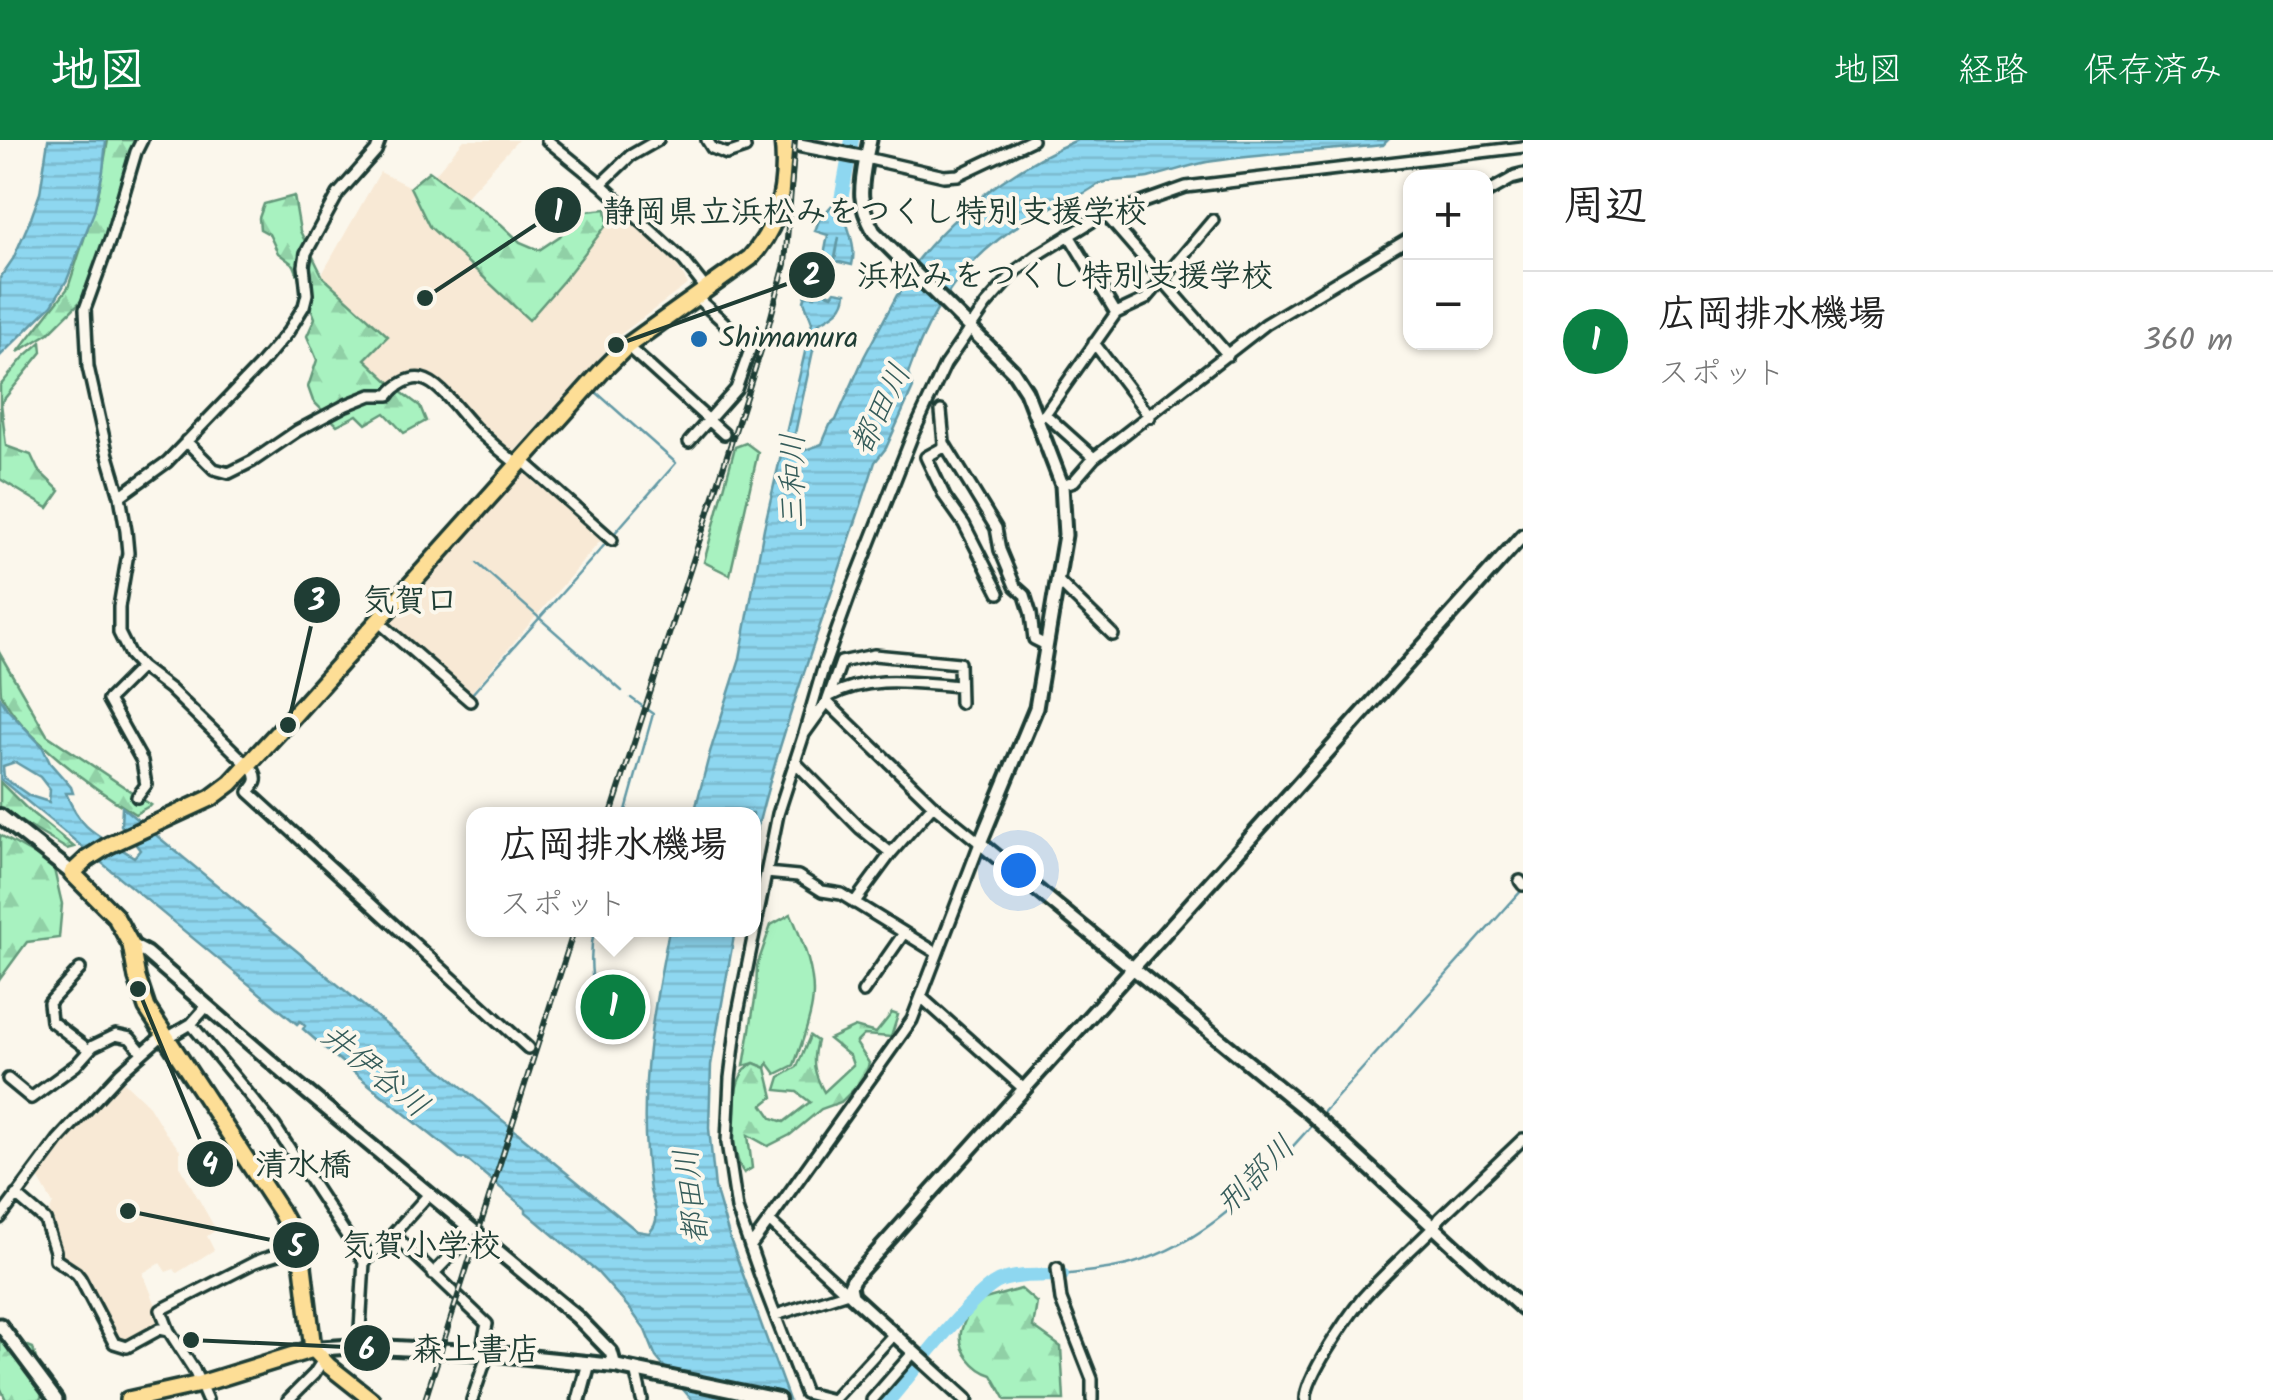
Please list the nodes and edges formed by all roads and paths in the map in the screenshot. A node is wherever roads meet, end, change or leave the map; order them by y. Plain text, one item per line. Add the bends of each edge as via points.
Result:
1 (142, 140) edge
2 (380, 140) edge
3 (547, 140) edge
4 (658, 140) edge
5 (707, 140) edge
6 (743, 140) edge
7 (870, 140) edge
8 (1032, 140) edge
9 (784, 141) edge
10 (1523, 147) edge
11 (862, 158) junction
12 (1519, 176) edge
13 (601, 184) junction
14 (1493, 189) edge
15 (1106, 215) junction
16 (1212, 220) dead end
17 (1069, 235) junction
18 (1403, 242) edge
19 (1162, 281) junction
20 (702, 294) junction
21 (1116, 313) junction
22 (968, 327) junction
23 (1094, 343) junction
24 (627, 346) junction
25 (1228, 355) junction
26 (942, 410) dead end
27 (1041, 416) junction
28 (1150, 416) junction
29 (708, 420) junction
30 (724, 434) dead end
31 (186, 441) junction
32 (689, 442) dead end
33 (946, 446) junction
34 (1094, 458) junction
35 (520, 462) junction
36 (1062, 485) junction
37 (120, 496) junction
38 (1523, 535) edge
39 (612, 540) dead end
40 (1006, 564) junction
41 (988, 572) junction
42 (1057, 580) junction
43 (1000, 593) dead end
44 (378, 621) junction
45 (1114, 634) dead end
46 (1046, 645) junction
47 (141, 667) junction
48 (959, 686) junction
49 (828, 699) junction
50 (470, 701) dead end
51 (960, 703) dead end
52 (804, 734) junction
53 (795, 762) junction
54 (247, 766) junction
55 (136, 797) dead end
56 (933, 806) junction
57 (0, 816) edge
58 (980, 843) junction
59 (891, 853) junction
60 (77, 868) junction
61 (766, 873) junction
62 (761, 898) edge
63 (854, 903) junction
64 (904, 933) junction
65 (753, 937) edge
66 (132, 945) junction
67 (937, 954) junction
68 (80, 968) dead end
69 (1133, 970) junction
70 (862, 992) dead end
71 (921, 997) junction
72 (207, 1006) junction
73 (191, 1024) junction
74 (165, 1036) junction
75 (528, 1048) dead end
76 (89, 1050) junction
77 (142, 1052) junction
78 (8, 1079) dead end
79 (1024, 1090) junction
80 (1523, 1139) edge
81 (429, 1194) junction
82 (16, 1195) junction
83 (0, 1218) edge
84 (769, 1221) junction
85 (1434, 1228) junction
86 (474, 1232) junction
87 (393, 1234) junction
88 (750, 1247) junction
89 (297, 1248) junction
90 (364, 1262) junction
91 (1057, 1268) dead end
92 (433, 1274) junction
93 (850, 1291) junction
94 (1523, 1309) edge
95 (776, 1315) junction
96 (0, 1325) edge
97 (169, 1331) junction
98 (893, 1335) junction
99 (359, 1346) junction
100 (485, 1352) junction
101 (913, 1353) junction
102 (318, 1354) junction
103 (589, 1364) junction
104 (615, 1366) junction
105 (638, 1370) junction
106 (200, 1384) junction
107 (56, 1400) edge
108 (128, 1400) edge
109 (208, 1400) edge
110 (288, 1400) edge
111 (372, 1400) edge
112 (472, 1400) edge
113 (579, 1400) edge
114 (642, 1400) edge
115 (778, 1400) edge
116 (833, 1400) edge
117 (872, 1400) edge
118 (966, 1400) edge
119 (1092, 1400) edge
120 (1306, 1400) edge

1 - 37 street via 85,309 88,367
2 - 31 street via 338,194 306,253 304,306 288,332
3 - 13 street
4 - 13 street
5 - 6 street via 727,154 745,148
7 - 11 street
8 - 11 street via 958,175
9 - 11 street
9 - 20 highway via 781,200 765,242
10 - 15 street via 1186,187
11 - 22 street via 863,212 874,232
12 - 14 street
13 - 20 street via 684,260
15 - 17 street
15 - 19 street
16 - 19 street
17 - 21 street
17 - 22 street via 1017,270
18 - 25 street via 1266,324
19 - 21 street via 1146,299
19 - 25 street
20 - 24 highway
20 - 29 street via 751,346 736,390
21 - 23 street
22 - 27 street via 1013,371
22 - 52 street via 899,468
23 - 27 street
23 - 28 street
24 - 29 street
24 - 35 highway
25 - 28 street
26 - 33 street
27 - 34 street
27 - 36 street
28 - 34 street
29 - 30 street
29 - 32 street
31 - 35 street via 214,470 230,472 346,404 388,395 419,377
31 - 37 street
33 - 40 street via 996,528
33 - 41 street via 926,458
34 - 36 street
35 - 39 street
35 - 44 highway
36 - 42 street via 1065,535
37 - 47 street via 128,554 120,633
38 - 69 street
40 - 41 street
40 - 46 street via 1025,595 1034,638
41 - 43 street
42 - 45 street
42 - 46 street
44 - 50 street
44 - 54 highway
46 - 58 street via 1036,708
47 - 54 street
47 - 55 street via 108,700 142,761 146,785
48 - 49 street via 878,681 847,686
48 - 49 street via 958,663 874,655 840,662
48 - 51 street
49 - 52 street
49 - 56 street
52 - 53 street
53 - 59 street
53 - 61 street
54 - 60 highway via 211,798 109,845
54 - 75 street via 257,777 249,792
56 - 58 street
56 - 59 street
57 - 60 main road
58 - 67 street
58 - 69 street
59 - 63 street
60 - 66 highway
61 - 62 street
61 - 63 street via 798,876
63 - 64 street
64 - 67 street
64 - 70 street
65 - 88 street via 738,1012 726,1142
66 - 72 street
66 - 74 highway via 147,1008
67 - 71 street
68 - 76 street via 49,1004 50,1017
69 - 79 street
69 - 85 street via 1311,1114
71 - 79 street
71 - 84 street via 896,1044
72 - 73 street
72 - 81 street
73 - 74 street
73 - 90 street via 274,1125
74 - 77 street
74 - 89 highway via 280,1211
76 - 77 street via 116,1035 130,1038
76 - 78 street via 31,1098
77 - 82 street
79 - 93 street via 861,1269
80 - 85 street
81 - 86 street
81 - 87 street
82 - 83 street
82 - 97 street via 45,1220 55,1259 80,1278 114,1343 127,1347 160,1328
84 - 88 street
84 - 93 street
85 - 94 street
85 - 120 street via 1362,1300 1318,1365
86 - 92 street
86 - 104 street via 594,1332
87 - 90 street
87 - 92 street
88 - 95 street
89 - 97 street via 160,1310
89 - 102 highway
90 - 99 street
91 - 119 street via 1061,1300 1092,1380
92 - 100 street via 487,1324
93 - 95 street
93 - 98 street
95 - 116 street via 804,1393
96 - 107 street
97 - 106 street
98 - 101 street
98 - 116 street
99 - 100 main road
99 - 102 main road
100 - 103 main road
100 - 112 street
101 - 117 street
101 - 118 street
102 - 106 highway
102 - 110 street via 314,1374
102 - 111 main road
103 - 104 main road
103 - 113 street
104 - 105 main road
105 - 114 street
105 - 115 main road
106 - 108 highway
106 - 109 street

